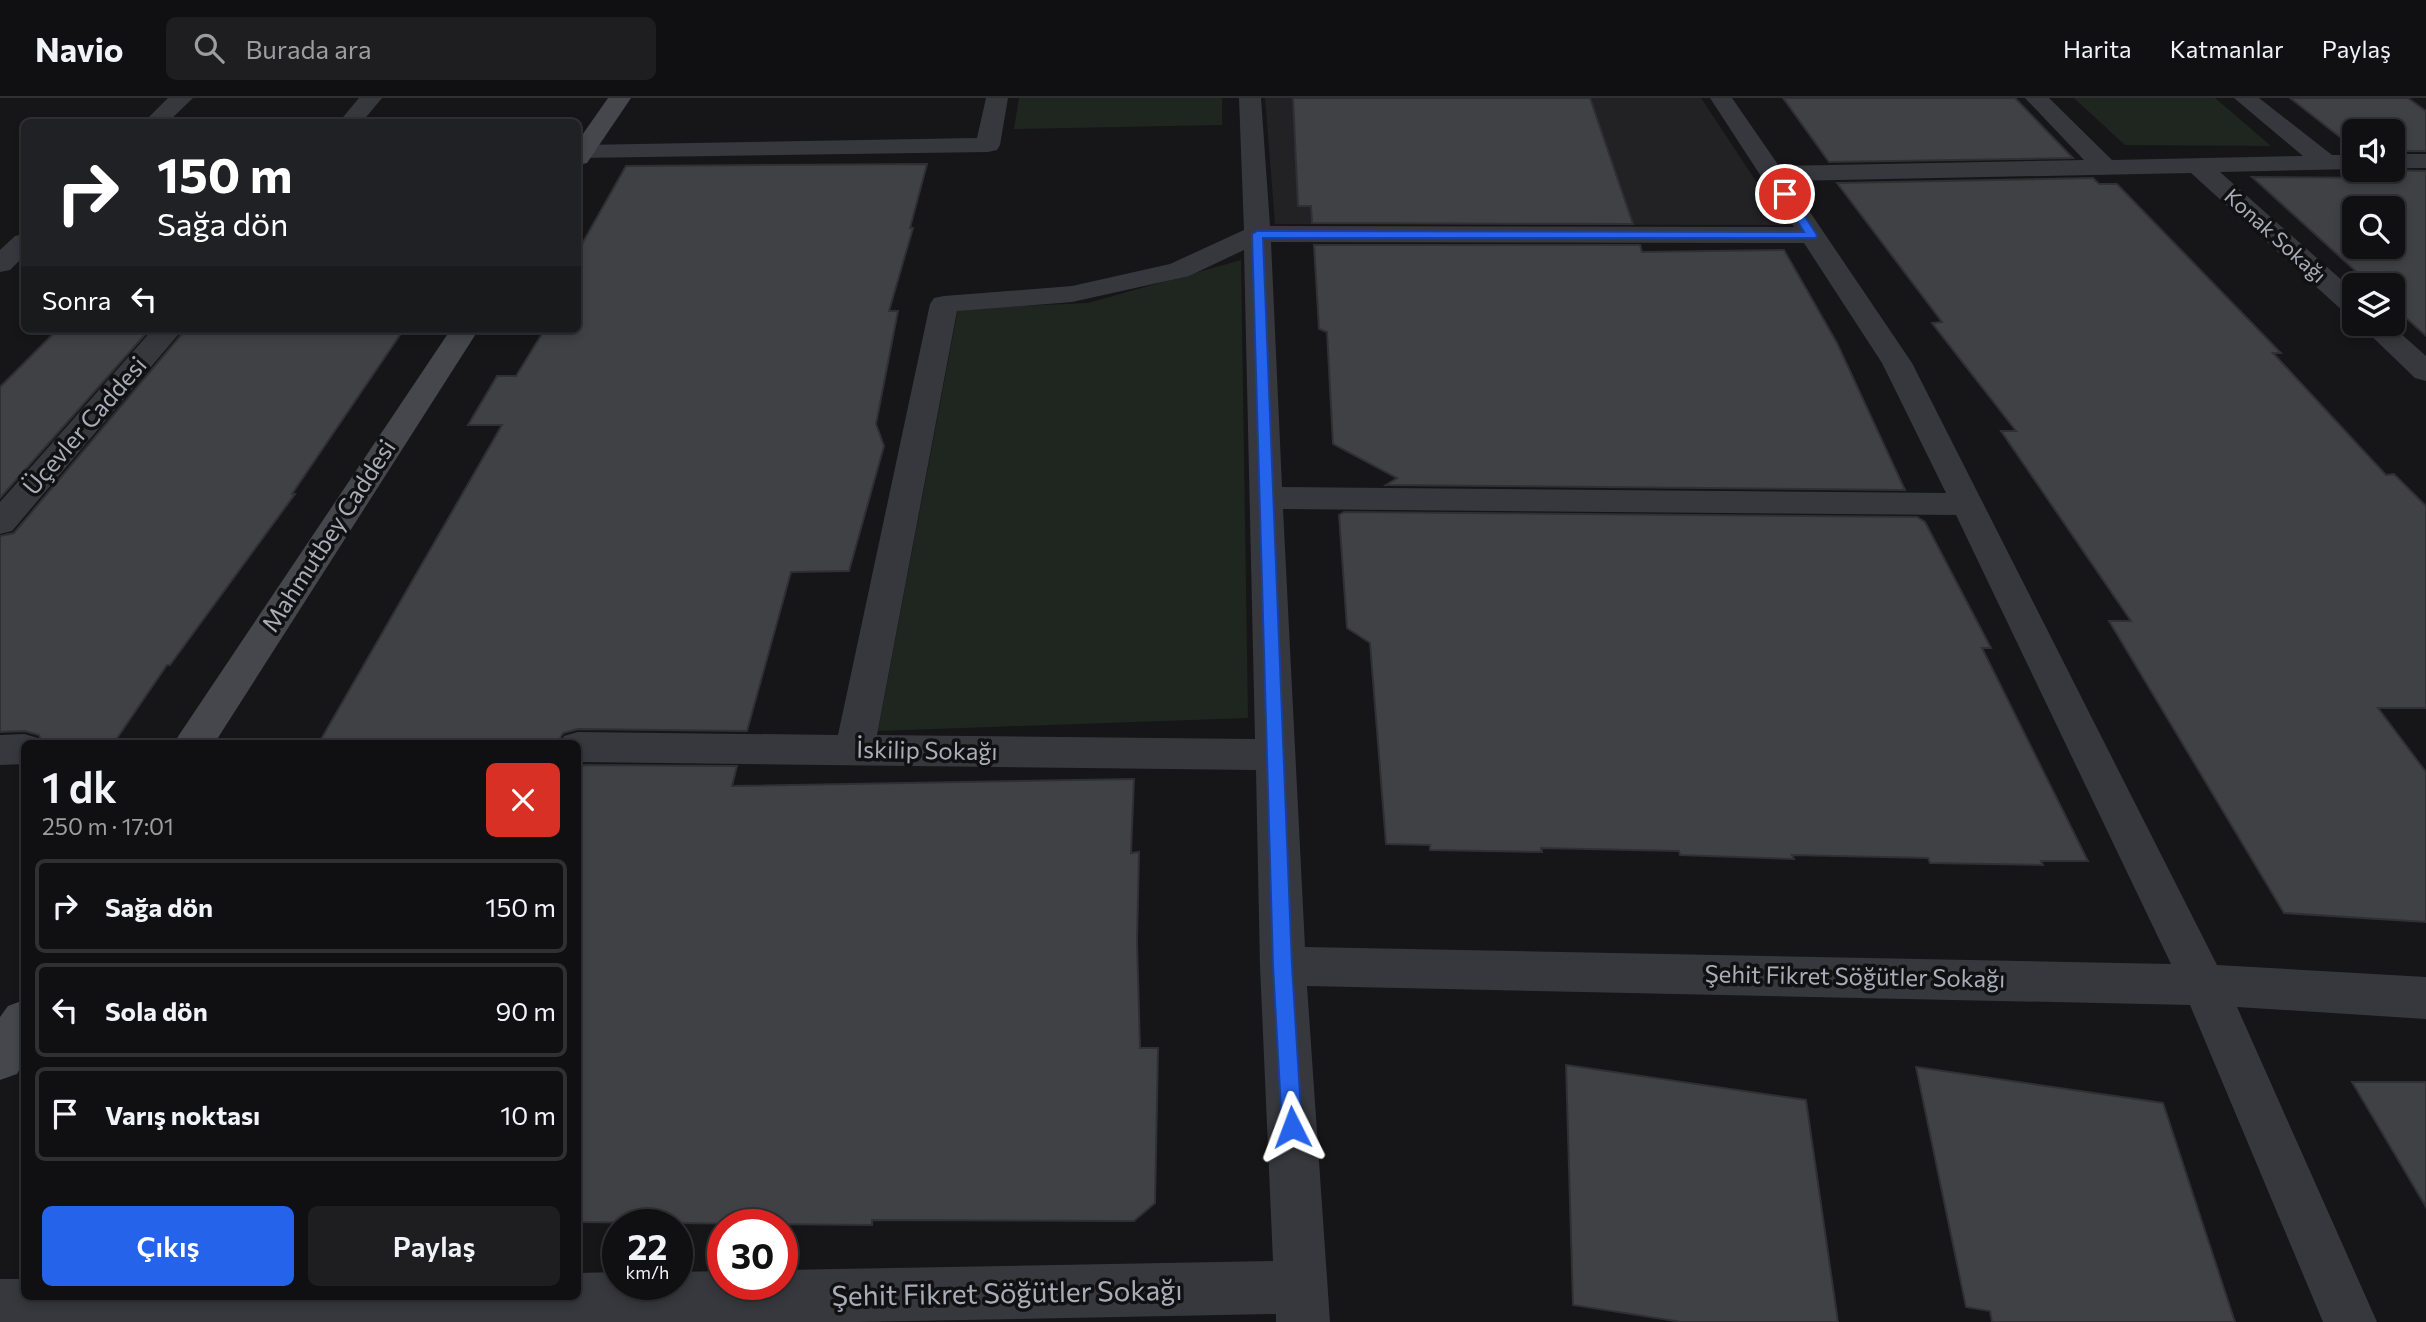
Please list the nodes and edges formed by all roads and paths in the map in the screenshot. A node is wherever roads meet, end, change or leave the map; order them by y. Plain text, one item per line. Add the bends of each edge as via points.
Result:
1 (181, 98) edge
2 (371, 98) edge
3 (620, 98) edge
4 (998, 98) edge
5 (1250, 98) edge
6 (1721, 98) edge
7 (2036, 98) edge
8 (2245, 98) edge
9 (158, 119) edge
10 (353, 119) edge
11 (581, 154) edge
12 (581, 155) edge
13 (2426, 161) edge
14 (2342, 162) edge
15 (2405, 162) edge
16 (2327, 163) junction
17 (2197, 165) junction
18 (2105, 167) junction
19 (1771, 174) junction
20 (1257, 234) junction
21 (1812, 235) junction
22 (21, 245) edge
23 (0, 264) edge
24 (2342, 295) edge
25 (166, 333) edge
26 (462, 333) edge
27 (2386, 336) edge
28 (2426, 372) edge
29 (1267, 498) junction
30 (1967, 504) junction
31 (0, 523) edge
32 (196, 740) edge
33 (581, 747) edge
34 (21, 749) edge
35 (0, 750) edge
36 (854, 750) junction
37 (1276, 755) junction
38 (1283, 966) junction
39 (2204, 985) junction
40 (2426, 998) edge
41 (21, 1026) edge
42 (0, 1058) edge
43 (1302, 1305) edge
44 (0, 1306) edge
45 (708, 1310) edge
46 (2350, 1322) edge

1 - 9 street
2 - 10 street
3 - 11 main road
4 - 12 street via 988,145
5 - 20 street
6 - 19 street
7 - 18 street
8 - 16 street
13 - 15 street
14 - 16 street
16 - 17 street
17 - 18 street
17 - 24 street, Konak Sokağı
18 - 19 street
19 - 21 street
20 - 21 street
20 - 29 street
20 - 36 street via 1179,270 1072,294 944,304
21 - 30 street via 1896,363
22 - 23 street
25 - 31 street, Üçevler Caddesi
26 - 32 main road, Mahmutbey Caddesi
27 - 28 street
29 - 30 street
29 - 37 street
30 - 39 street
33 - 36 street, İskilip Sokağı
34 - 35 street
36 - 37 street, İskilip Sokağı
37 - 38 street
38 - 39 street, Şehit Fikret Söğütler Sokağı
38 - 43 street
39 - 40 street, Şehit Fikret Söğütler Sokağı
39 - 46 street
41 - 42 main road
43 - 45 street, Şehit Fikret Söğütler Sokağı
44 - 45 street, Şehit Fikret Söğütler Sokağı

